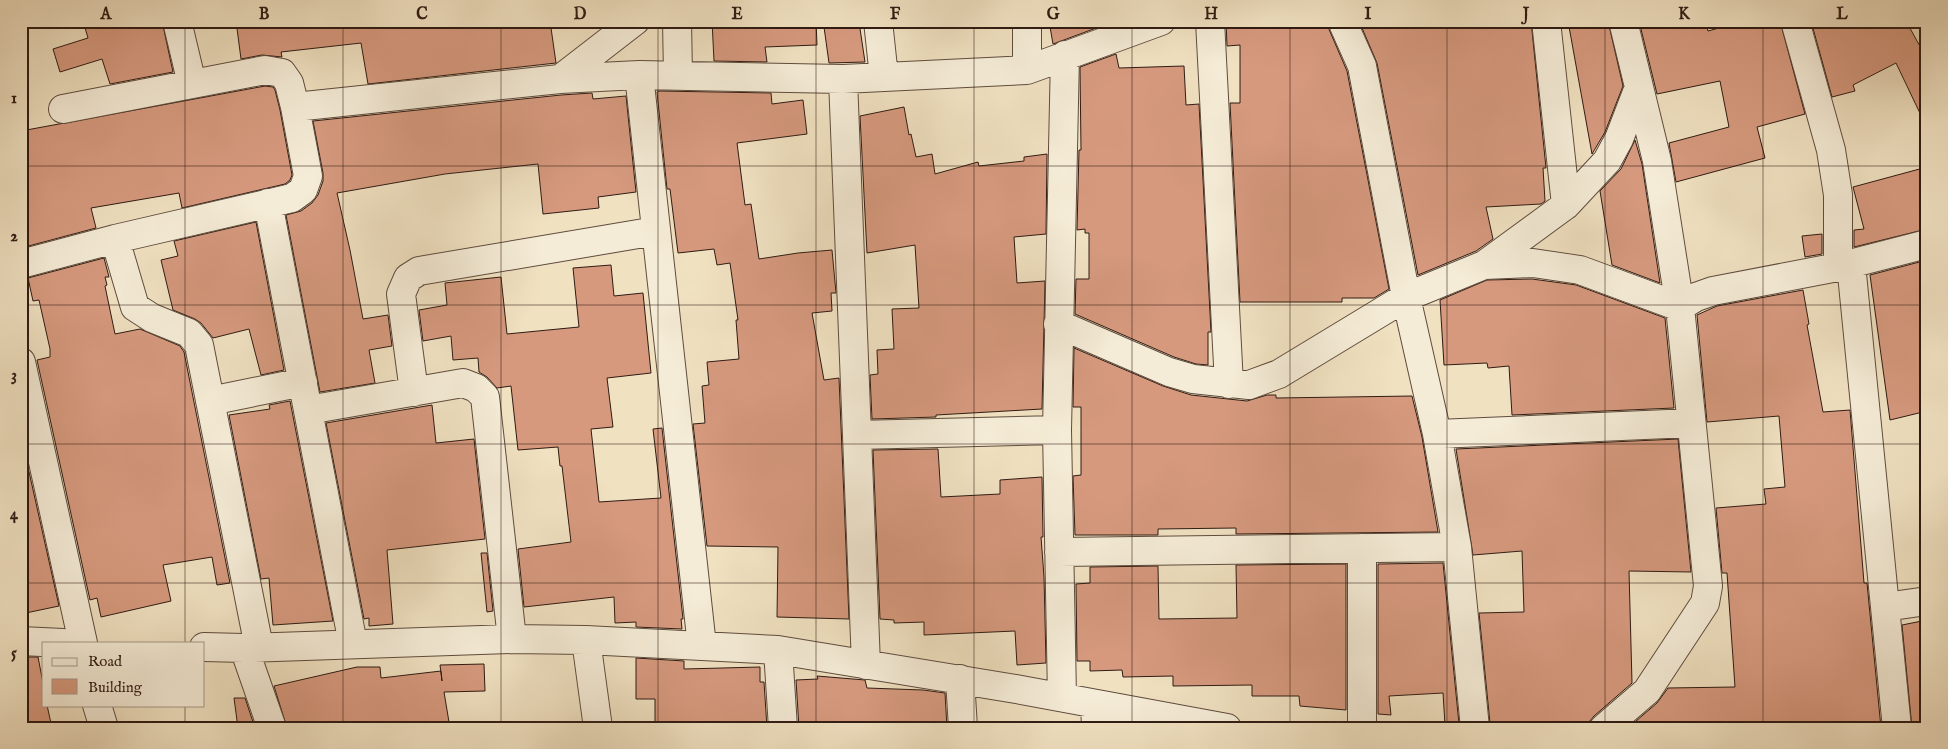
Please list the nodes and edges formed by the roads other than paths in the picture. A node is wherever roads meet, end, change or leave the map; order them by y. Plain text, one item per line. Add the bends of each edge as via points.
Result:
1 (178, 21) edge
2 (635, 21) edge
3 (677, 21) edge
4 (878, 21) edge
5 (1027, 21) edge
6 (1161, 21) edge
7 (1210, 21) edge
8 (1342, 21) edge
9 (1546, 21) edge
10 (1623, 21) edge
11 (1795, 21) edge
12 (1065, 55) junction
13 (1028, 70) junction
14 (638, 75) junction
15 (678, 75) junction
16 (884, 77) junction
17 (560, 79) junction
18 (843, 79) junction
19 (192, 84) junction
20 (1639, 86) junction
21 (295, 107) junction
22 (63, 109) dead end
23 (268, 203) junction
24 (1566, 205) junction
25 (656, 231) junction
26 (115, 239) junction
27 (1927, 244) edge
28 (21, 264) edge
29 (1484, 265) junction
30 (1844, 265) junction
31 (1406, 296) junction
32 (1680, 307) junction
33 (1058, 324) junction
34 (21, 362) edge
35 (303, 382) junction
36 (1230, 384) junction
37 (414, 392) junction
38 (210, 401) junction
39 (308, 410) junction
40 (1691, 423) junction
41 (1057, 430) junction
42 (1437, 434) junction
43 (857, 435) junction
44 (1457, 547) junction
45 (1362, 548) junction
46 (1059, 552) junction
47 (1927, 601) edge
48 (1885, 607) junction
49 (512, 639) junction
50 (586, 640) junction
51 (21, 641) edge
52 (42, 642) edge
53 (83, 642) edge
54 (354, 644) junction
55 (205, 646) edge
56 (702, 646) junction
57 (251, 647) junction
58 (778, 650) junction
59 (866, 664) junction
60 (960, 680) junction
61 (1062, 698) junction
62 (97, 706) edge
63 (1096, 716) edge
64 (1192, 725) edge
65 (104, 728) edge
66 (272, 728) edge
67 (598, 728) edge
68 (783, 728) edge
69 (963, 728) edge
70 (1227, 728) edge
71 (1362, 728) edge
72 (1474, 728) edge
73 (1604, 728) edge
74 (1898, 728) edge

1 - 19 street
2 - 17 street
3 - 15 street
4 - 16 street
5 - 13 street
6 - 12 street
7 - 36 street
8 - 31 street via 1362,66
9 - 24 street
10 - 20 street
11 - 30 street via 1831,150
12 - 13 street
12 - 33 street
13 - 16 street
14 - 15 street
14 - 17 street
14 - 25 street
15 - 18 street
16 - 18 street
17 - 21 street
18 - 43 street
19 - 21 street via 265,70 282,73 289,83
19 - 22 street
20 - 24 street via 1607,161
20 - 32 street via 1657,161
21 - 23 street via 308,176 303,190 292,198
23 - 26 street
23 - 35 street
24 - 29 street
25 - 37 street via 419,271 408,278 401,294
25 - 56 street
26 - 28 street
26 - 38 street via 135,307 152,318 189,332 198,345
27 - 30 street
29 - 31 street
29 - 32 street via 1533,262 1580,270
30 - 32 street via 1713,291 1696,296
30 - 48 street
31 - 36 street via 1279,374 1249,384
31 - 42 street
32 - 40 street
33 - 36 street via 1169,372
33 - 41 street
34 - 53 street
35 - 38 street
35 - 39 street
37 - 39 street
37 - 49 street via 463,383 476,388 485,397
38 - 57 street
39 - 54 street
40 - 42 street
40 - 73 street via 1708,586 1706,603 1647,691
41 - 43 street
41 - 46 street
42 - 44 street
43 - 59 street
44 - 45 street
44 - 72 street
45 - 46 street
45 - 71 street
46 - 61 street
47 - 48 street
48 - 74 street
49 - 50 street
49 - 54 street
50 - 56 street
50 - 67 street
51 - 52 street
54 - 57 street
55 - 57 street
56 - 58 street
57 - 66 street
58 - 59 street
58 - 68 street
59 - 60 street
60 - 61 street
60 - 69 street
61 - 63 street
62 - 65 street
63 - 64 street
64 - 70 street

